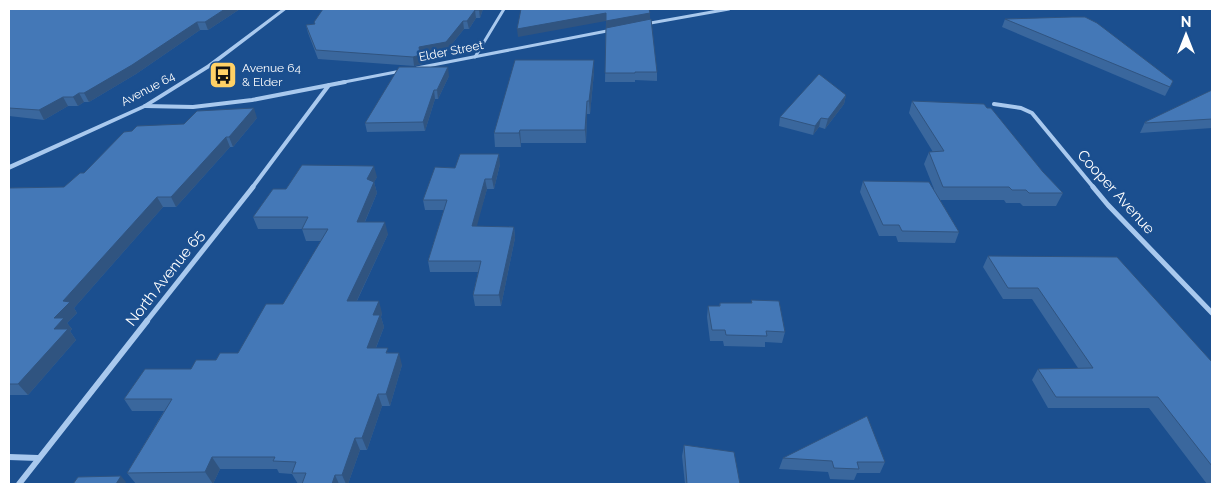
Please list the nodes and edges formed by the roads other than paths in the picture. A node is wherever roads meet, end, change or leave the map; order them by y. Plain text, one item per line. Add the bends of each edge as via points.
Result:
1 (285, 9) edge
2 (504, 9) edge
3 (729, 9) edge
4 (706, 11) edge
5 (638, 25) edge
6 (619, 29) edge
7 (475, 57) junction
8 (416, 68) edge
9 (407, 70) edge
10 (329, 85) junction
11 (994, 104) dead end
12 (145, 106) junction
13 (9, 168) edge
14 (1212, 313) edge
15 (9, 457) edge
16 (38, 458) junction
17 (19, 484) edge

1 - 12 street, Avenue 64 via 209,66
2 - 7 street
3 - 4 street
4 - 5 street
6 - 7 street, Elder Street
7 - 8 street, Elder Street
9 - 10 street, Elder Street
10 - 12 street, Elder Street via 252,100 193,107
10 - 16 street, North Avenue 65 via 278,155
11 - 14 street, Cooper Avenue via 1032,113 1108,205
12 - 13 street, Avenue 64
15 - 16 street
16 - 17 street, North Avenue 65

